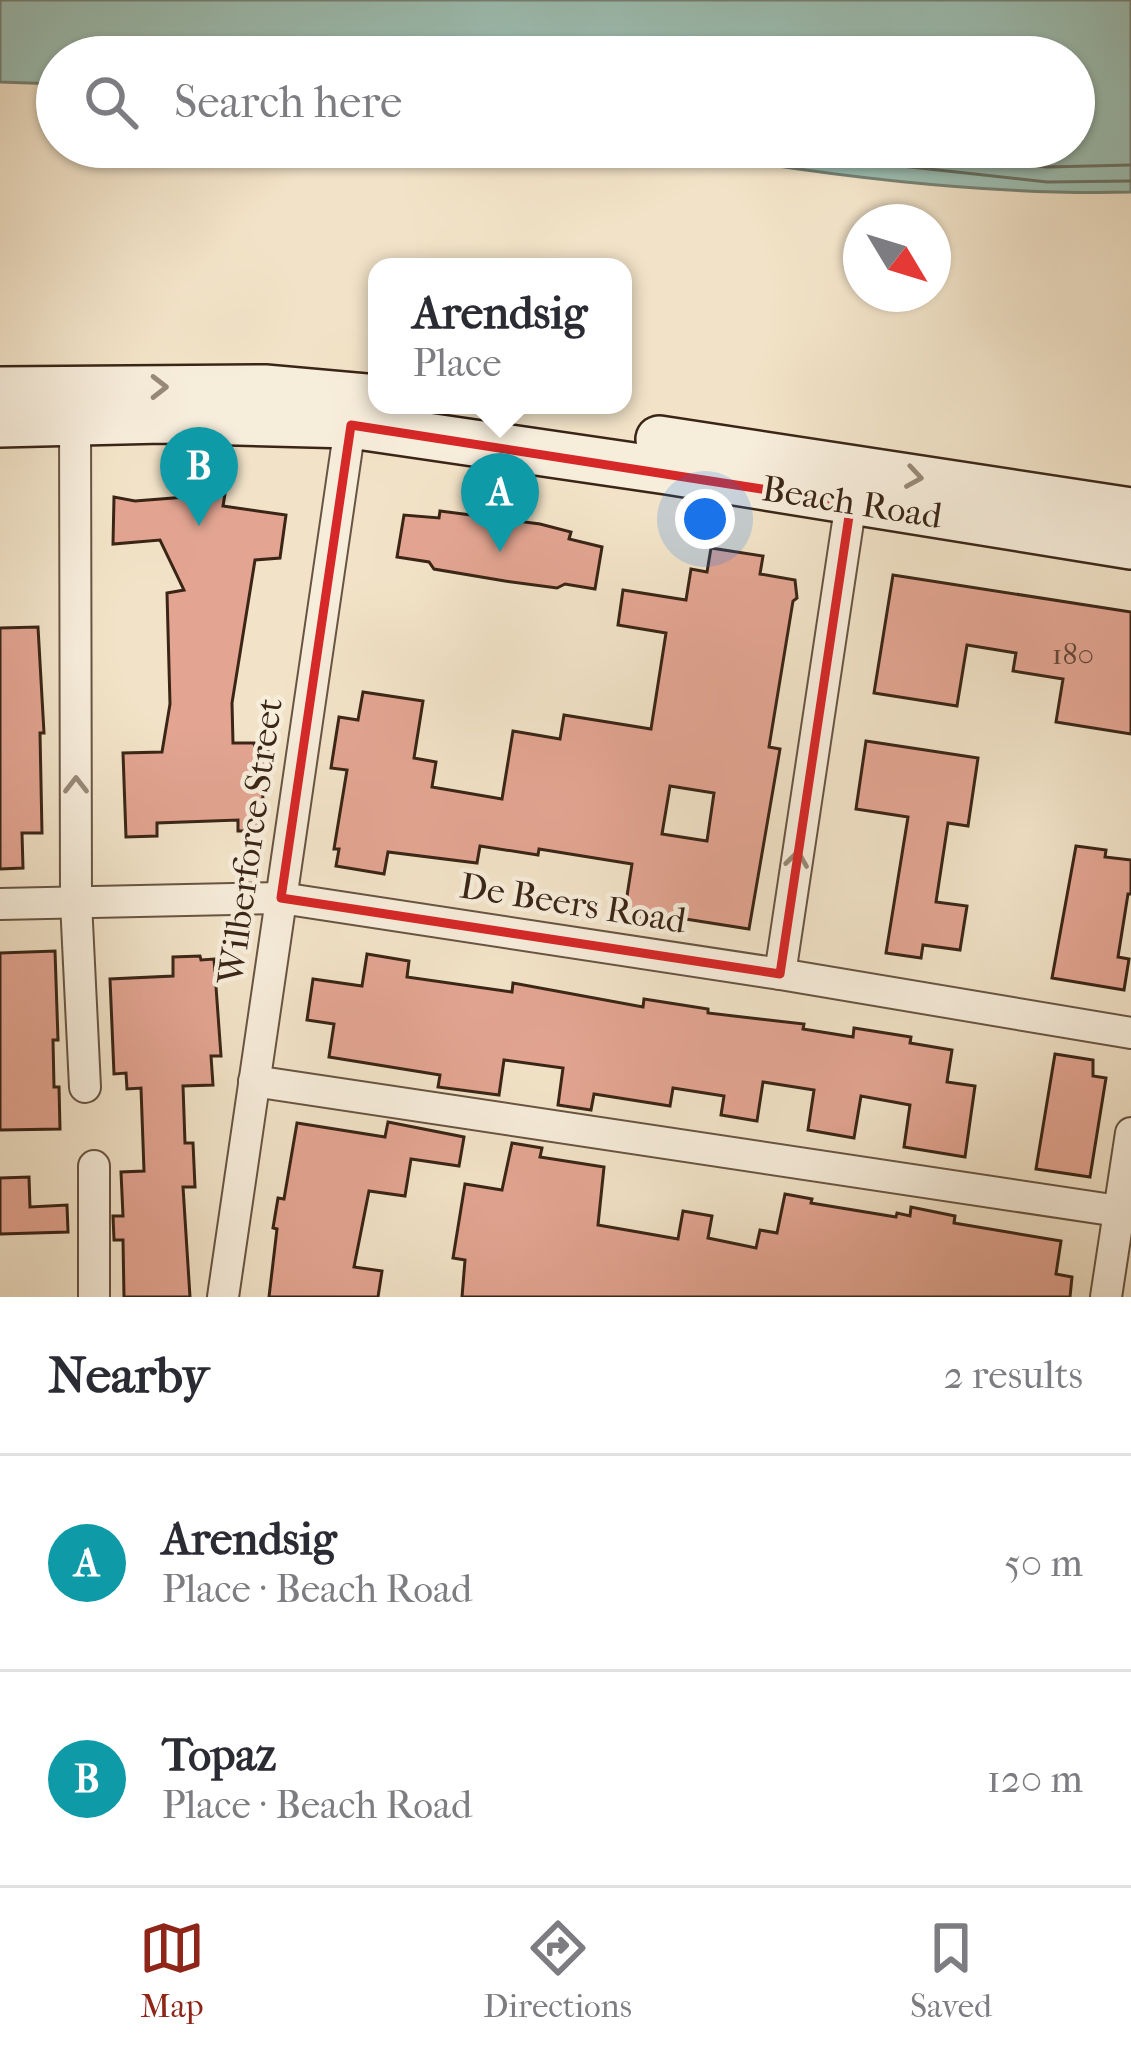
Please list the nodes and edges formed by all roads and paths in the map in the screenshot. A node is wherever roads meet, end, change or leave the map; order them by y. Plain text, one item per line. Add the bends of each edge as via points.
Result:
1 (0, 390) edge
2 (75, 405) junction
3 (361, 406) edge
4 (399, 414) edge
5 (472, 414) edge
6 (0, 424) edge
7 (853, 486) junction
8 (1131, 511) edge
9 (1131, 546) edge
10 (281, 898) junction
11 (76, 902) junction
12 (0, 904) edge
13 (780, 974) junction
14 (1131, 1033) edge
15 (254, 1081) junction
16 (85, 1088) dead end
17 (1131, 1133) edge
18 (94, 1166) dead end
19 (1125, 1212) edge
20 (94, 1297) edge
21 (223, 1297) edge
22 (1106, 1297) edge

1 - 2 main road, Beach Road
2 - 3 main road, Beach Road via 265,388
2 - 6 main road, Beach Road
11 -> 2 street
3 - 10 street, Wilberforce Street
4 - 7 main road, Beach Road via 667,471
5 - 7 main road, Beach Road
7 -> 8 main road, Beach Road
7 - 9 main road, Beach Road
13 -> 7 street
10 - 11 street, De Beers Road
10 - 13 street, De Beers Road
10 - 15 street, Wilberforce Street
11 - 12 street, De Beers Road
11 - 16 street
13 - 14 street, De Beers Road
15 - 19 street
15 - 21 street, Wilberforce Street
17 - 19 street
18 - 20 street
19 - 22 street

